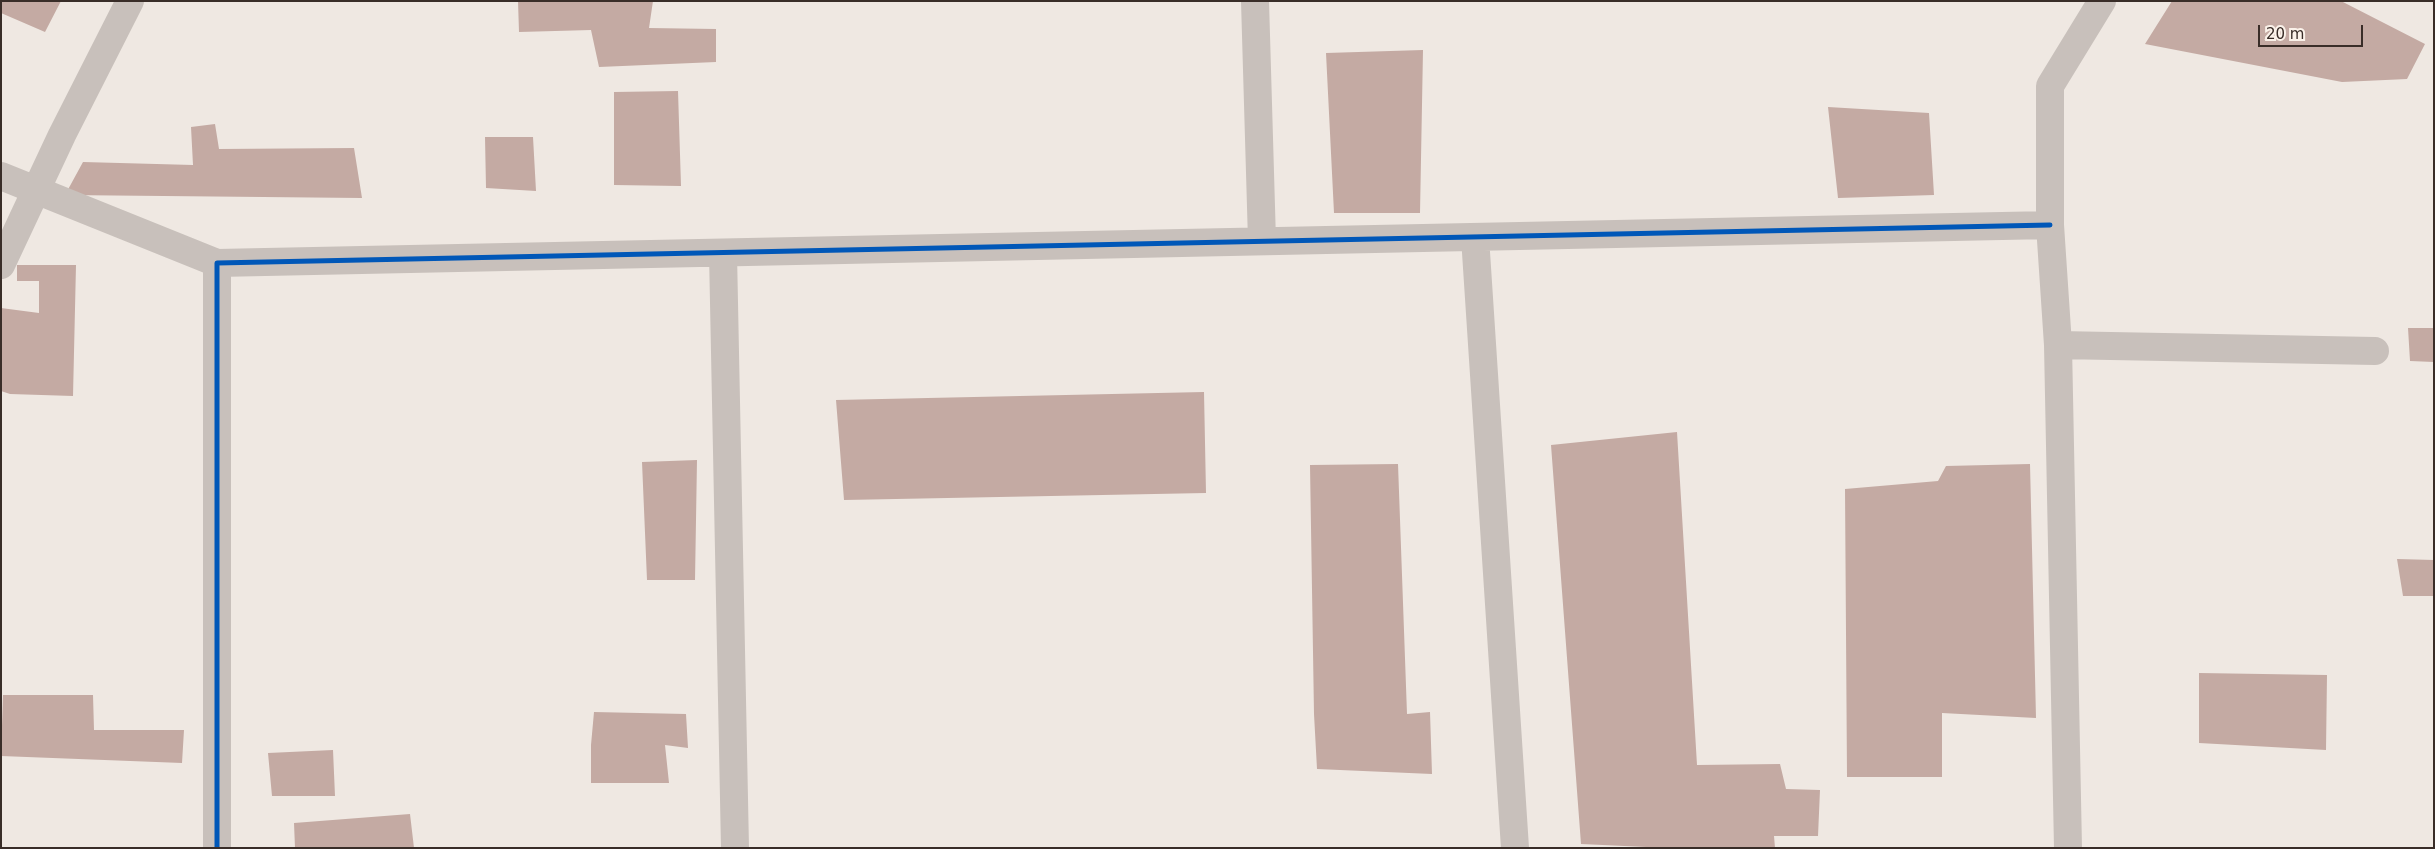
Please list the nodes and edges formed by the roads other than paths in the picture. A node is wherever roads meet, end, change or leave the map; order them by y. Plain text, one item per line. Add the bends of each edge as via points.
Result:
1 (130, 1) edge
2 (1255, 1) edge
3 (2102, 1) edge
4 (1, 176) edge
5 (36, 191) junction
6 (2050, 225) junction
7 (1475, 237) junction
8 (1262, 242) junction
9 (723, 252) junction
10 (217, 263) junction
11 (1, 265) edge
12 (2058, 345) junction
13 (2375, 351) dead end
14 (217, 848) edge
15 (735, 848) edge
16 (1515, 848) edge
17 (2068, 848) edge

1 - 5 street
2 - 8 street
3 - 6 street via 2050,86
4 - 5 street
5 - 10 street
5 - 11 street
6 - 7 street
6 - 12 street
7 - 8 street
7 - 16 street
8 - 9 street
9 - 10 street
9 - 15 street
10 - 14 street
12 - 13 street
12 - 17 street

